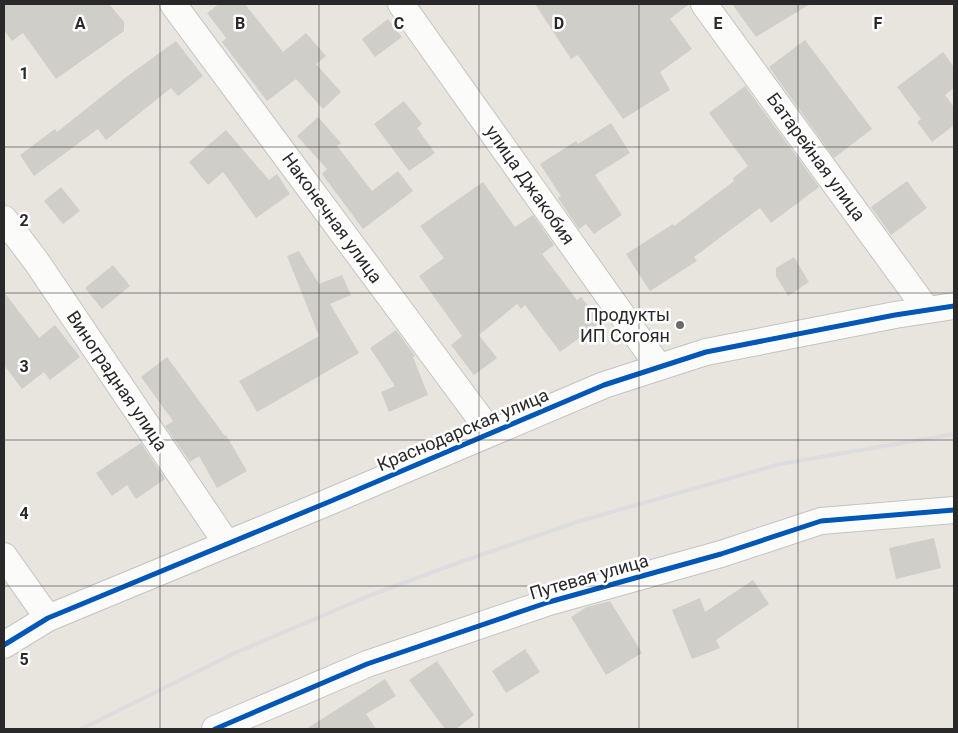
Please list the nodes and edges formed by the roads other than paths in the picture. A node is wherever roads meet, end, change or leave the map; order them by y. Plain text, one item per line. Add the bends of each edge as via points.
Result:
1 (173, 4) edge
2 (401, 4) edge
3 (704, 4) edge
4 (4, 220) edge
5 (954, 306) edge
6 (927, 310) junction
7 (659, 367) junction
8 (491, 433) junction
9 (954, 510) edge
10 (227, 544) junction
11 (4, 556) edge
12 (48, 618) junction
13 (4, 646) edge
14 (216, 729) edge

1 - 8 street, Наконечная улица
2 - 7 street, улица Джакобия
3 - 6 street, Батарейная улица
4 - 10 street, Виноградная улица via 36,261
5 - 6 street, Краснодарская улица
6 - 7 street, Краснодарская улица via 706,352
7 - 8 street, Краснодарская улица via 604,385
8 - 10 street, Краснодарская улица
9 - 14 street, Путевая улица via 822,521 721,554 549,602 367,664
10 - 12 street, Краснодарская улица
11 - 12 street
12 - 13 street, Краснодарская улица

